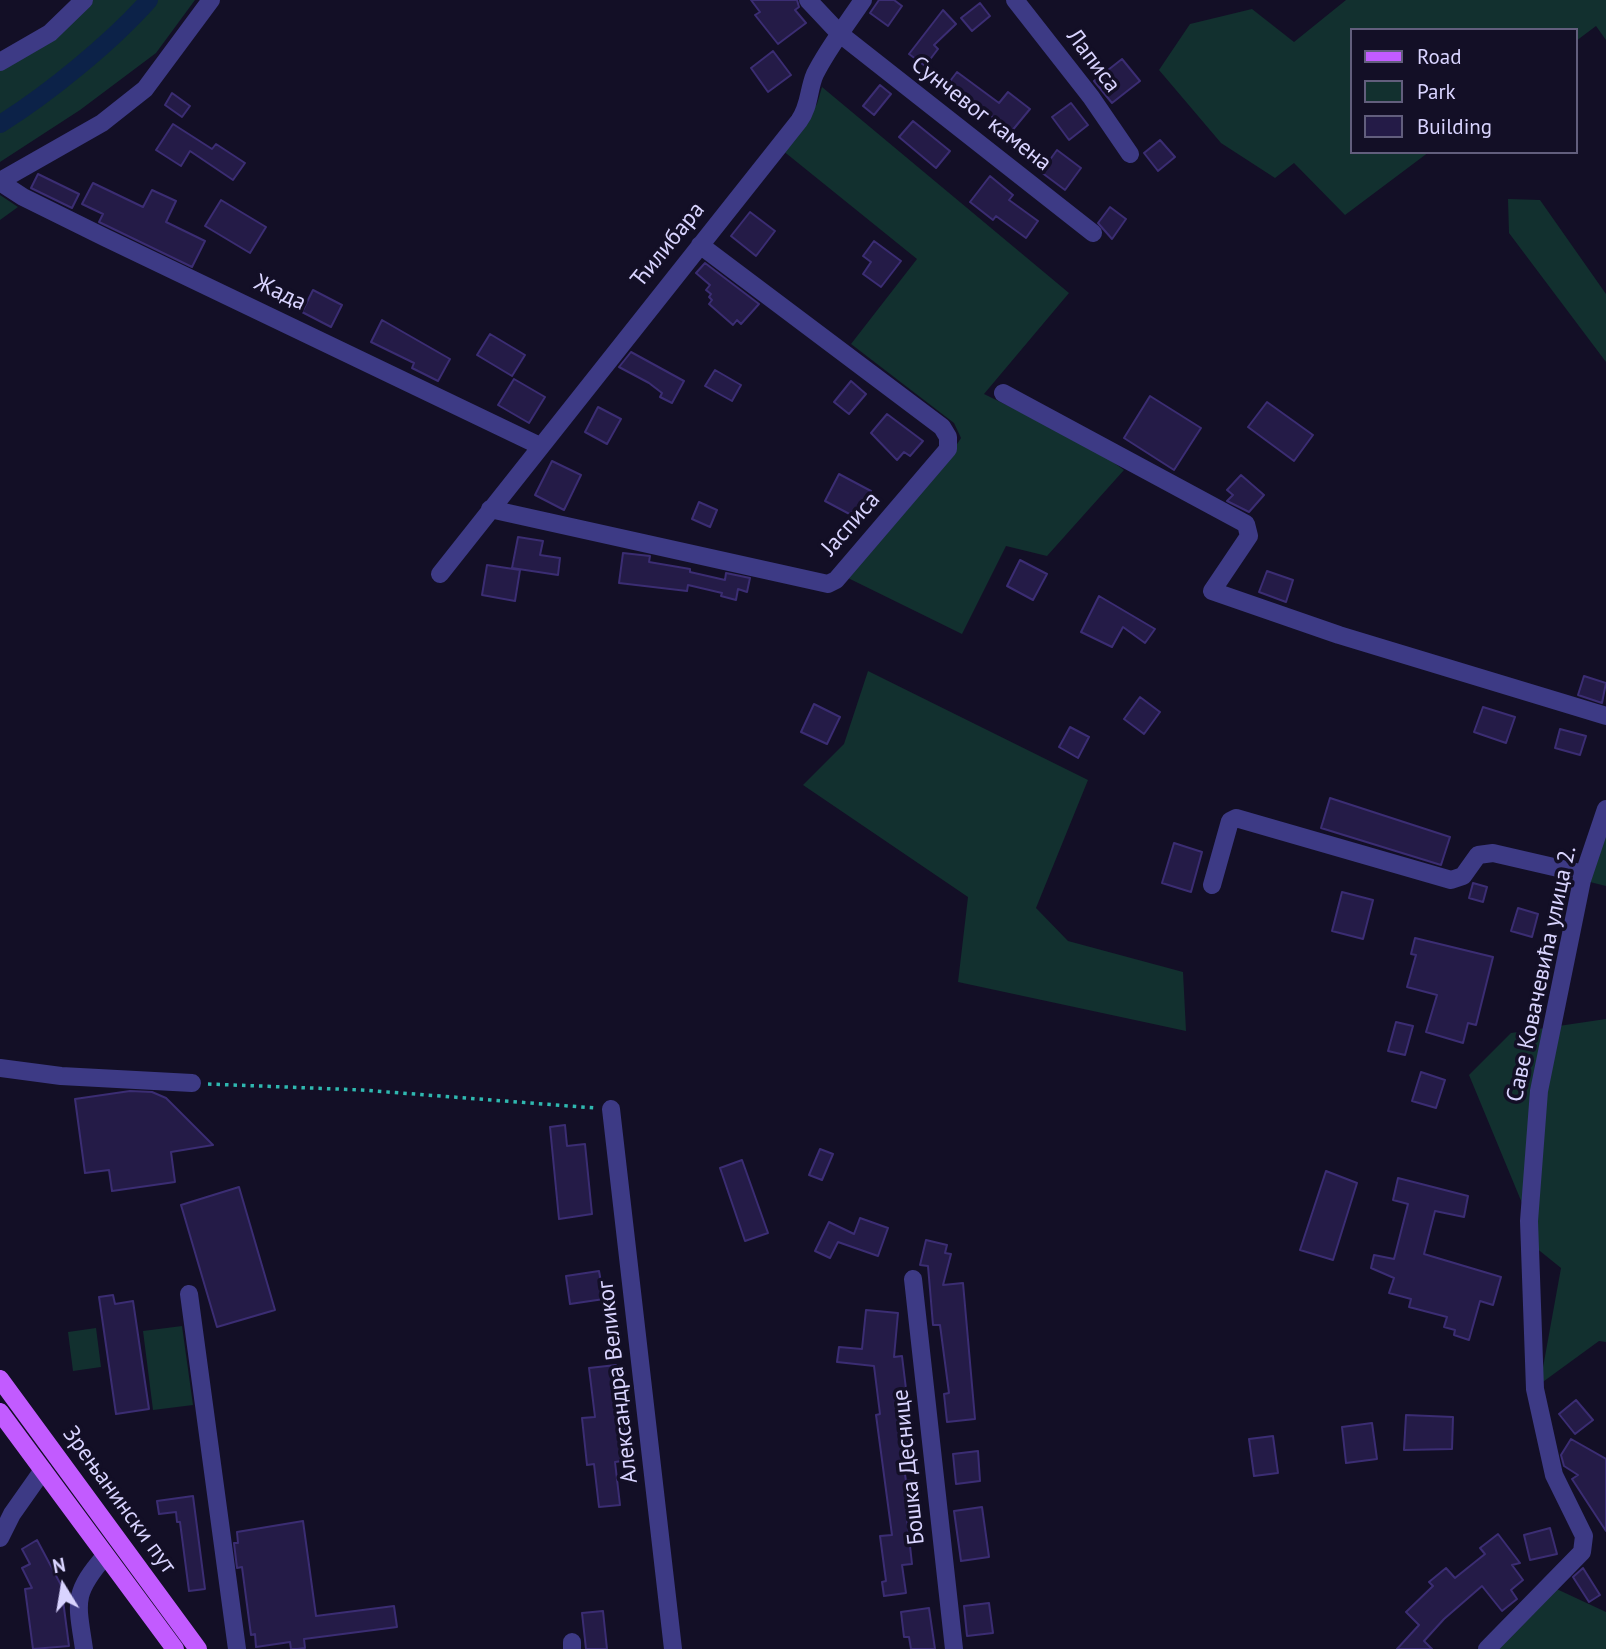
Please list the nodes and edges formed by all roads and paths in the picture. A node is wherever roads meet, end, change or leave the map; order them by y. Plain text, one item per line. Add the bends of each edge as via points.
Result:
1 (83, 0) edge
2 (211, 0) edge
3 (808, 0) edge
4 (863, 0) edge
5 (1015, 0) edge
6 (840, 34) junction
7 (0, 62) edge
8 (1130, 154) dead end
9 (0, 181) edge
10 (1093, 233) dead end
11 (700, 245) junction
12 (1003, 393) dead end
13 (540, 446) junction
14 (491, 509) junction
15 (440, 574) dead end
16 (1606, 716) edge
17 (1606, 809) edge
18 (1584, 874) junction
19 (1212, 885) dead end
20 (0, 1069) edge
21 (192, 1083) joint
22 (611, 1109) joint
23 (913, 1279) dead end
24 (189, 1294) dead end
25 (0, 1379) edge
26 (0, 1412) edge
27 (43, 1470) junction
28 (0, 1538) edge
29 (105, 1556) junction
30 (84, 1649) edge
31 (175, 1649) edge
32 (198, 1649) edge
33 (237, 1649) edge
34 (673, 1649) edge
35 (954, 1649) edge
36 (1487, 1649) edge

1 - 7 street via 50,33
2 - 9 street via 145,89 102,123
3 - 6 street, Сунчевог камена
4 - 6 street, Ћилибара
5 - 8 street, Лаписа
6 - 10 street, Сунчевог камена
6 - 11 street, Ћилибара via 813,79 808,108
9 - 13 street, Жада via 106,238
11 - 13 street, Ћилибара
11 - 14 street, Јасписа via 943,427 947,449 836,580 828,583
12 - 16 street via 1246,524 1249,536 1212,591 1339,635
13 - 14 street, Ћилибара
14 - 15 street
17 - 18 street, Саве Ковачевића улица 2.
18 - 19 street via 1493,853 1478,855 1462,876 1451,880 1236,818 1230,821
18 - 36 street, Саве Ковачевића улица 2. via 1538,1091 1529,1220 1535,1389 1554,1475 1584,1536 1583,1552
20 - 21 street
21 - 22 path via 362,1090
22 - 34 street, Александра Великог
23 - 35 street, Бошка Деснице
24 - 33 street
25 - 32 main road, Зрењанински пут
26 - 27 main road, Зрењанински пут
27 - 28 street
27 - 29 main road, Зрењанински пут
29 - 30 street via 80,1589 77,1602
29 - 31 main road, Зрењанински пут

